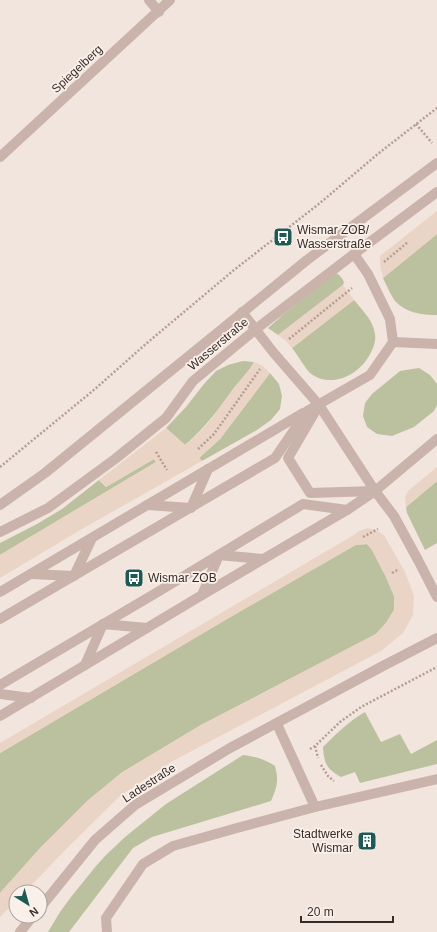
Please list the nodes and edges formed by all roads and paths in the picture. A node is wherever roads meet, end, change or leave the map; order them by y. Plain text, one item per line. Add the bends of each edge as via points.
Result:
1 (149, 0) edge
2 (170, 0) edge
3 (158, 12) junction
4 (437, 108) edge
5 (416, 124) junction
6 (433, 145) dead end
7 (0, 157) edge
8 (437, 163) edge
9 (437, 192) edge
10 (408, 242) dead end
11 (354, 254) junction
12 (368, 274) junction
13 (242, 312) junction
14 (256, 329) junction
15 (393, 342) junction
16 (437, 344) edge
17 (273, 352) junction
18 (319, 405) junction
19 (307, 411) junction
20 (437, 439) edge
21 (196, 450) dead end
22 (0, 467) edge
23 (166, 468) dead end
24 (208, 469) junction
25 (160, 472) dead end
26 (375, 491) junction
27 (0, 505) edge
28 (147, 505) junction
29 (191, 508) junction
30 (347, 510) junction
31 (0, 532) edge
32 (92, 538) junction
33 (219, 555) junction
34 (264, 559) junction
35 (31, 574) junction
36 (74, 576) junction
37 (0, 592) edge
38 (202, 595) junction
39 (437, 597) edge
40 (0, 619) edge
41 (103, 624) junction
42 (147, 628) junction
43 (437, 638) edge
44 (85, 665) junction
45 (437, 667) edge
46 (0, 685) edge
47 (0, 694) edge
48 (31, 698) junction
49 (0, 716) edge
50 (277, 724) junction
51 (294, 759) junction
52 (437, 779) edge
53 (315, 807) junction
54 (48, 898) edge
55 (26, 924) edge
56 (20, 932) edge
57 (107, 932) edge

1 - 3 street
2 - 3 street, Spiegelberg
3 - 7 street, Spiegelberg
4 - 5 path
5 - 6 path
5 - 22 path via 234,270 95,390
8 - 13 street, Wasserstraße
9 - 11 street, Wasserstraße
10 - 12 path
11 - 12 street
11 - 14 street, Wasserstraße
12 - 15 street via 390,319
12 - 17 path
13 - 14 street
13 - 27 street, Wasserstraße via 45,473
14 - 17 street
14 - 31 street, Wasserstraße via 193,381 166,418 115,459 48,508
15 - 16 street
15 - 18 street via 370,375
17 - 18 street
17 - 21 path via 214,434
18 - 19 street
18 - 26 street
18 - 26 street via 288,458 310,493
19 - 24 street
19 - 29 street via 274,458
20 - 26 street
23 - 25 path
24 - 28 street
24 - 29 street
26 - 30 street
26 - 39 street via 394,516
28 - 29 street
28 - 32 street
29 - 36 street
30 - 33 street via 303,504
30 - 34 street
32 - 35 street
32 - 36 street
33 - 34 street
33 - 38 street
33 - 41 street
34 - 38 street
35 - 36 street
35 - 37 street
36 - 40 street
38 - 42 street
41 - 42 street
41 - 44 street
41 - 46 street
42 - 44 street
43 - 50 street, Ladestraße
44 - 48 street
45 - 51 path via 362,707 340,722 315,746
47 - 48 street
48 - 49 street
50 - 51 street
50 - 54 street, Ladestraße via 230,748 135,805 95,840
51 - 53 street
52 - 53 street
53 - 57 street via 173,846 143,864 106,918
55 - 56 street

